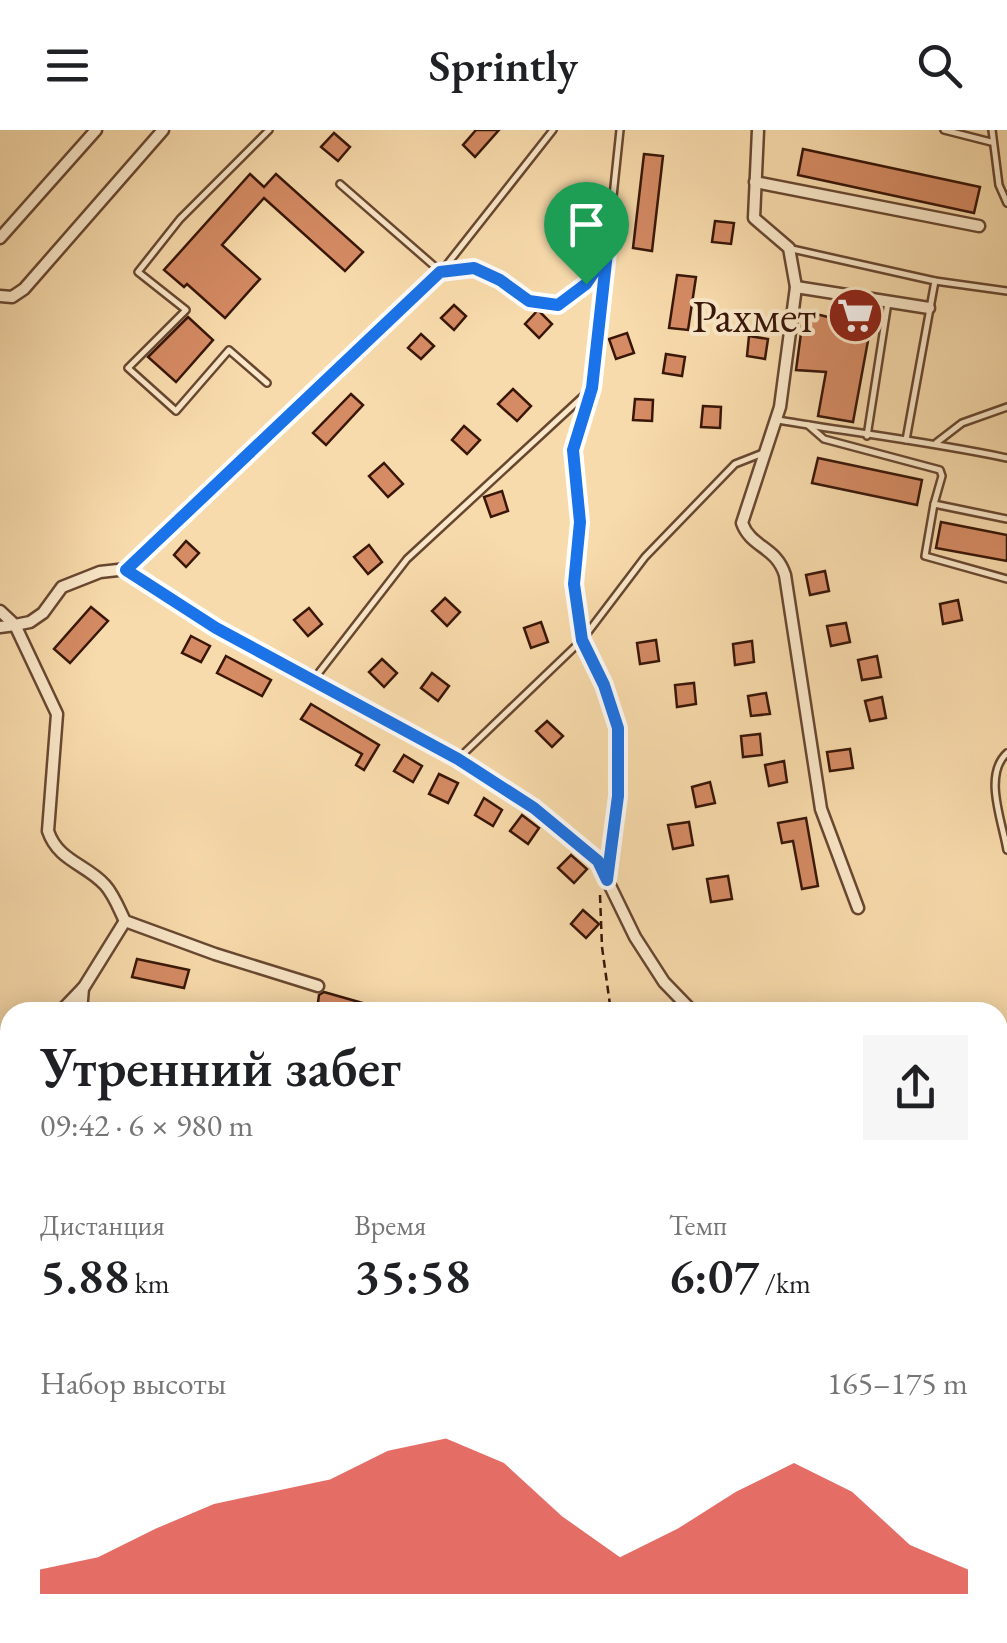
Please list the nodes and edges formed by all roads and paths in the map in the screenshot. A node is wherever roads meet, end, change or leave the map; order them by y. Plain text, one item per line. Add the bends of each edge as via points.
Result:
1 (96, 130) edge
2 (163, 130) edge
3 (269, 130) edge
4 (553, 130) edge
5 (620, 130) edge
6 (758, 130) edge
7 (944, 130) edge
8 (992, 130) edge
9 (992, 142) junction
10 (754, 182) junction
11 (340, 184) dead end
12 (1007, 203) edge
13 (979, 226) dead end
14 (0, 238) edge
15 (789, 248) junction
16 (607, 253) junction
17 (440, 272) junction
18 (935, 281) junction
19 (796, 287) junction
20 (1007, 291) edge
21 (0, 296) edge
22 (888, 302) junction
23 (929, 308) junction
24 (267, 383) dead end
25 (592, 388) junction
26 (1007, 407) edge
27 (776, 420) junction
28 (808, 425) junction
29 (867, 436) junction
30 (906, 440) junction
31 (936, 443) junction
32 (762, 453) junction
33 (1007, 458) edge
34 (934, 504) junction
35 (1007, 519) edge
36 (126, 570) junction
37 (1007, 579) edge
38 (0, 611) edge
39 (15, 625) junction
40 (0, 626) edge
41 (582, 640) junction
42 (314, 679) junction
43 (1007, 753) edge
44 (458, 759) junction
45 (1007, 850) edge
46 (604, 884) junction
47 (858, 908) dead end
48 (125, 921) junction
49 (318, 986) dead end
50 (84, 987) junction
51 (70, 1002) edge
52 (82, 1002) edge
53 (610, 1002) edge
54 (683, 1002) edge

1 - 14 street
2 - 21 street via 24,288
3 - 24 lane via 180,219 138,272 186,310 128,368 176,411 229,350
4 - 17 lane
5 - 16 lane
6 - 10 street
7 - 9 lane
8 - 9 lane
9 - 12 lane
10 - 13 street
10 - 15 street via 754,218
11 - 17 lane
15 - 18 lane
15 - 19 street
16 - 17 lane via 586,284 558,305 529,301 474,268
16 - 25 lane
17 - 36 lane
18 - 20 lane
18 - 23 lane
19 - 22 street
19 - 27 street
22 - 23 street
22 - 29 lane
23 - 30 lane
25 - 41 lane via 573,450 580,522 574,584
25 - 42 lane via 407,559
26 - 31 lane via 962,424
27 - 28 lane
27 - 32 street
28 - 29 lane
28 - 34 lane via 824,439 940,470
29 - 30 lane
30 - 31 lane
31 - 33 lane
32 - 41 lane via 736,464 645,557
32 - 47 street via 742,523 781,563 821,809
34 - 35 lane
34 - 37 lane via 925,556
36 - 39 street via 62,587 30,622
36 - 42 street via 216,628
38 - 39 street
39 - 40 street
39 - 48 street via 57,714 48,831 53,845 108,887
41 - 44 lane
41 - 46 lane via 618,728 618,796
42 - 44 street
43 - 45 lane via 994,775
44 - 46 street via 534,808 598,861
46 - 53 path via 602,947
46 - 54 street via 634,938
48 - 49 street
48 - 50 street
50 - 51 street
50 - 52 street

